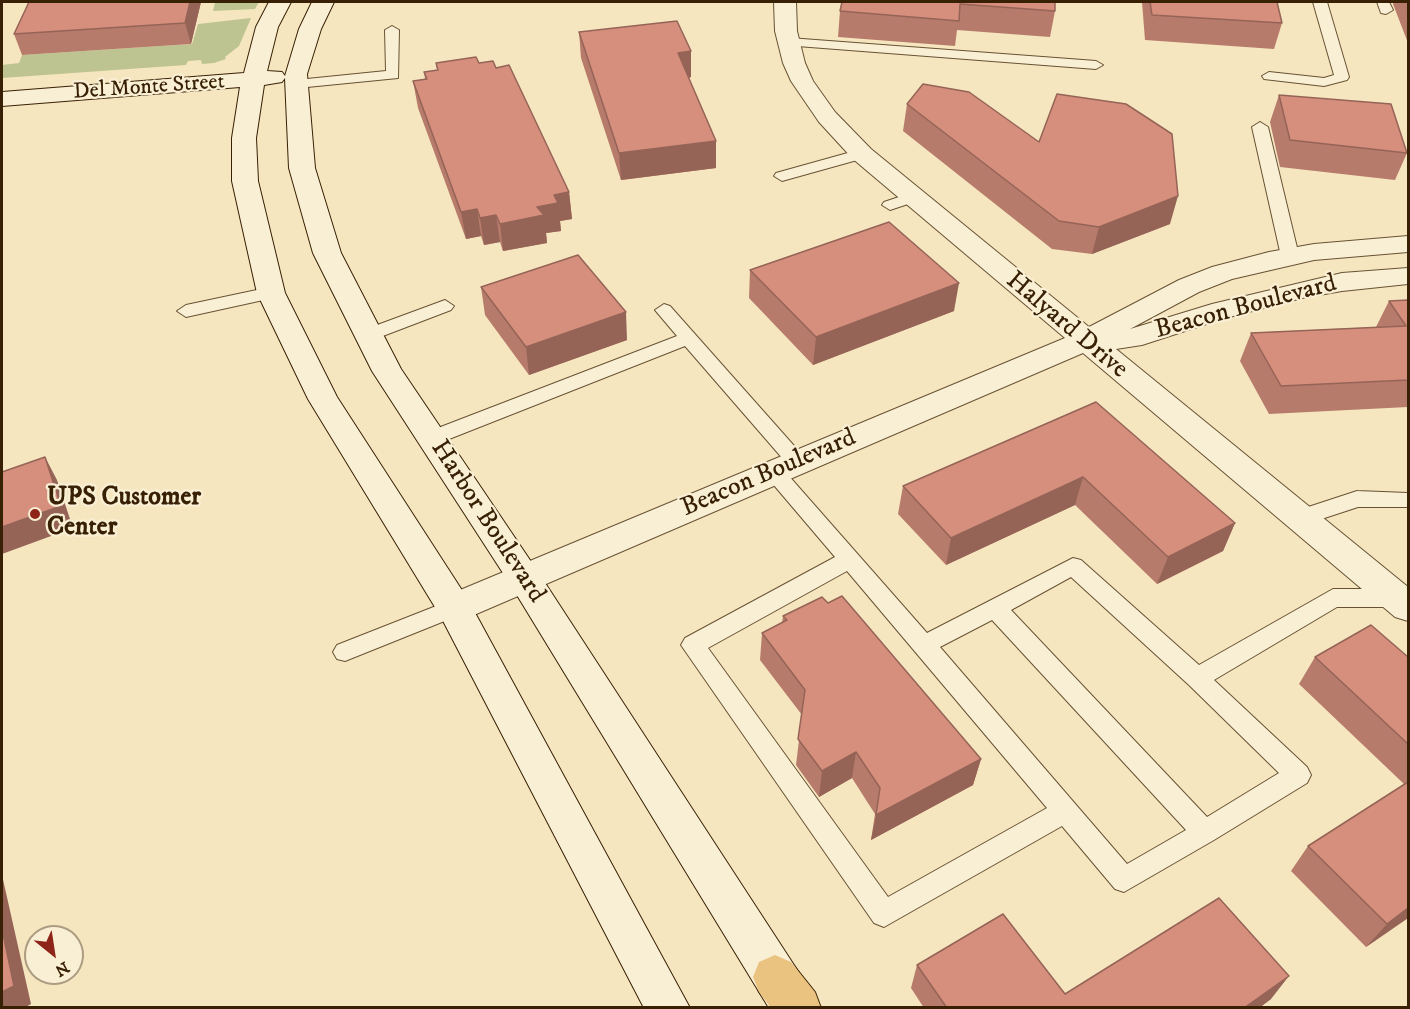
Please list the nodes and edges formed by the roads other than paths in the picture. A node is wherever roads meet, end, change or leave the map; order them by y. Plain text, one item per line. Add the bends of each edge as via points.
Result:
1 (280, 2) edge
2 (323, 2) edge
3 (785, 2) edge
4 (1320, 2) edge
5 (392, 30) dead end
6 (789, 42) junction
7 (1096, 65) dead end
8 (1269, 76) dead end
9 (297, 79) junction
10 (253, 80) junction
11 (2, 99) edge
12 (1260, 127) dead end
13 (862, 154) junction
14 (782, 176) dead end
15 (1408, 244) edge
16 (1290, 256) junction
17 (1408, 276) edge
18 (271, 293) junction
19 (445, 306) dead end
20 (664, 310) dead end
21 (186, 311) dead end
22 (368, 335) junction
23 (689, 338) junction
24 (1084, 341) junction
25 (432, 438) junction
26 (785, 467) junction
27 (1408, 500) edge
28 (1300, 519) junction
29 (849, 559) junction
30 (524, 578) junction
31 (1405, 601) edge
32 (453, 608) junction
33 (995, 608) junction
34 (924, 645) junction
35 (345, 652) dead end
36 (1197, 678) junction
37 (1065, 811) junction
38 (1205, 832) junction
39 (790, 997) edge
40 (668, 1008) edge

1 - 10 main road via 267,27
2 - 9 main road, Harbor Boulevard via 310,29
3 - 6 main road, Halyard Drive
4 - 8 lane via 1342,76 1324,82
5 - 9 lane via 393,75
6 - 7 lane
6 - 13 main road, Halyard Drive via 802,81 827,117
9 - 10 main road, Del Monte Street
9 - 22 main road, Harbor Boulevard via 302,168 327,253
10 - 11 main road, Del Monte Street
10 - 18 main road via 244,138 245,181
12 - 16 lane
13 - 14 lane
13 - 24 main road, Halyard Drive via 901,201
15 - 16 main road, Beacon Boulevard
16 - 24 main road, Beacon Boulevard via 1222,273 1189,286
17 - 24 main road, Beacon Boulevard via 1300,290 1132,338
18 - 21 lane
18 - 32 main road via 323,399
19 - 22 lane
20 - 23 lane
22 - 25 main road, Harbor Boulevard
23 - 25 lane
23 - 26 lane
24 - 26 main road, Beacon Boulevard
24 - 28 main road, Halyard Drive
25 - 30 main road, Harbor Boulevard
26 - 29 lane
26 - 30 main road, Beacon Boulevard
27 - 28 lane via 1357,499
28 - 31 main road, Halyard Drive
29 - 34 lane
29 - 37 lane via 693,645 884,914
30 - 32 main road, Beacon Boulevard
30 - 39 main road, Harbor Boulevard
31 - 36 lane via 1333,598
32 - 35 lane
32 - 40 main road
33 - 34 lane
33 - 36 lane via 1073,566
33 - 38 lane
34 - 37 lane
36 - 38 lane via 1298,776
37 - 38 lane via 1124,880

